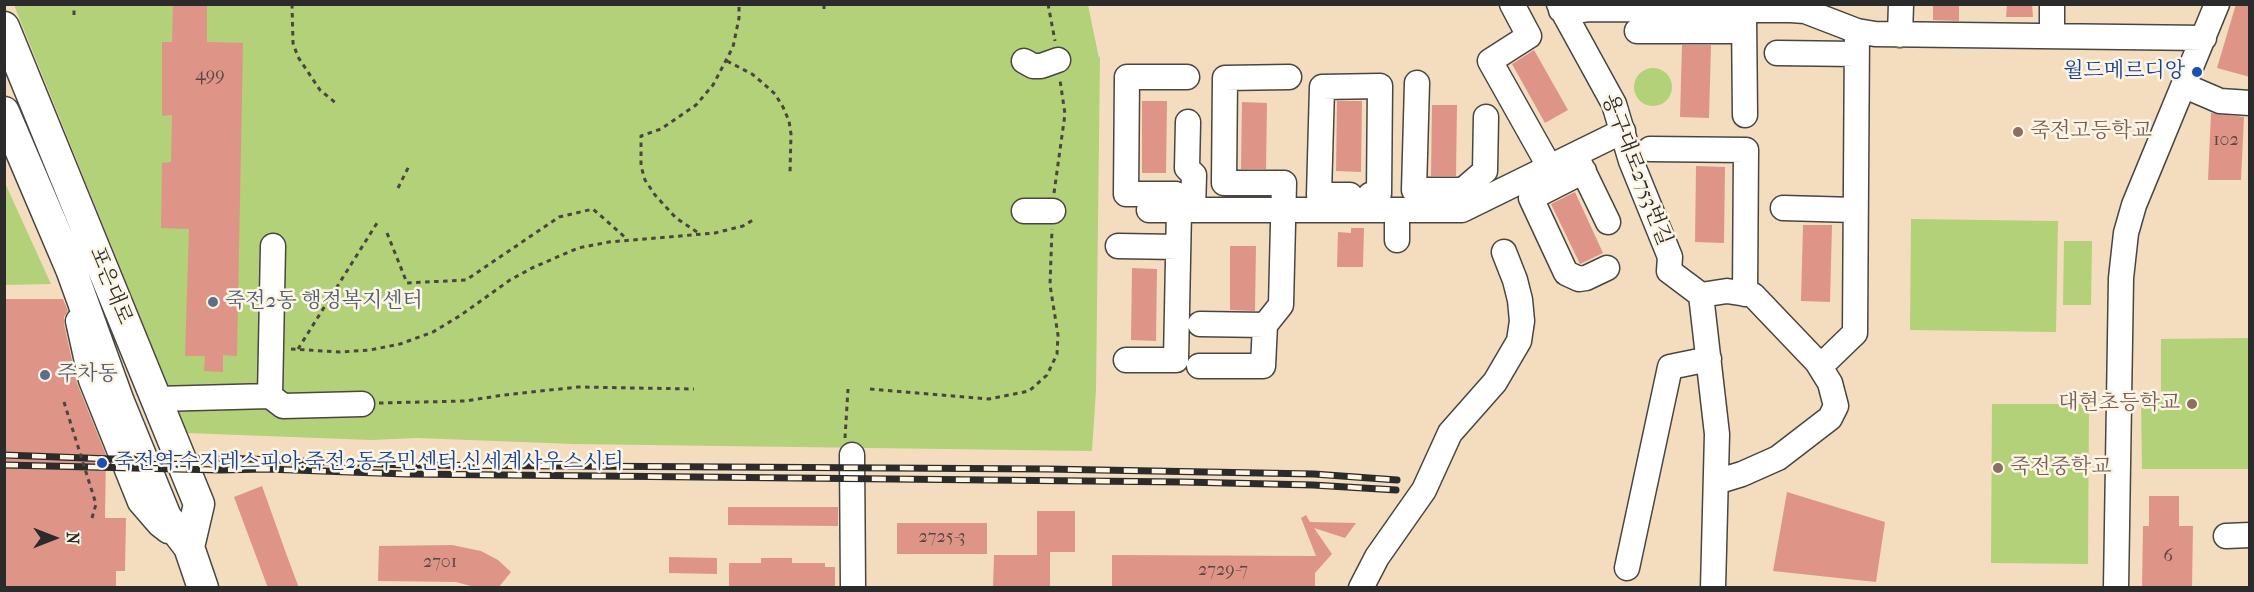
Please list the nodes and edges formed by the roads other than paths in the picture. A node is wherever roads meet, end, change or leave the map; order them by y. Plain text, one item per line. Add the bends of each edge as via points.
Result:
1 (1512, 4) edge
2 (1901, 4) edge
3 (2052, 4) edge
4 (2217, 4) edge
5 (1560, 7) edge
6 (1602, 7) edge
7 (1714, 7) edge
8 (1744, 20) junction
9 (4, 27) edge
10 (1637, 31) dead end
11 (1857, 31) junction
12 (1900, 35) junction
13 (2052, 35) junction
14 (2204, 38) junction
15 (1777, 53) dead end
16 (1856, 54) junction
17 (1058, 60) road end
18 (1024, 61) dead end
19 (1187, 76) dead end
20 (1289, 77) dead end
21 (1417, 83) dead end
22 (2185, 86) junction
23 (2250, 103) edge
24 (4, 112) edge
25 (1745, 115) dead end
26 (1486, 117) dead end
27 (1188, 122) dead end
28 (1623, 131) junction
29 (1650, 149) dead end
30 (1579, 162) junction
31 (1549, 166) junction
32 (1467, 198) junction
33 (1370, 202) junction
34 (1188, 205) junction
35 (1783, 208) dead end
36 (1149, 210) dead end
37 (1397, 210) junction
38 (1856, 210) junction
39 (1283, 211) junction
40 (1024, 212) dead end
41 (1053, 212) road end
42 (1608, 222) dead end
43 (1397, 240) dead end
44 (273, 246) dead end
45 (1118, 246) dead end
46 (1178, 247) junction
47 (1504, 252) dead end
48 (1607, 267) dead end
49 (1745, 294) junction
50 (1701, 295) junction
51 (1200, 324) dead end
52 (1265, 325) junction
53 (1709, 359) junction
54 (1126, 360) dead end
55 (1827, 360) dead end
56 (1198, 366) dead end
57 (270, 396) junction
58 (156, 399) junction
59 (362, 404) road end
60 (848, 448) road end
61 (1716, 482) junction
62 (189, 547) junction
63 (1627, 568) dead end
64 (203, 588) edge
65 (853, 588) edge
66 (1361, 588) edge
67 (1713, 588) edge
68 (2116, 588) edge

1 - 31 street via 1529,36 1490,61
2 - 12 street
3 - 13 street
4 - 14 street
5 - 6 street via 1565,13
5 - 28 street, 용구대로2753번길 via 1614,104
6 - 7 street
7 - 8 street
8 - 10 street
8 - 11 street via 1804,11
8 - 25 street
9 - 58 main road, 포은대로
11 - 12 street
11 - 16 street
12 - 13 street
13 - 14 street
14 - 22 street
15 - 16 street
16 - 38 street
17 - 18 street via 1041,66
19 - 34 street via 1127,77 1126,194
20 - 39 street via 1225,78 1224,183 1284,183
21 - 32 street via 1414,190
22 - 23 street via 2220,101
22 - 68 street via 2134,205 2126,233 2121,278
24 - 62 main road, 포은대로 via 166,517
26 - 32 street via 1485,171
27 - 34 street via 1187,168 1194,175
28 - 30 street
28 - 50 street, 용구대로2753번길 via 1631,161 1670,256 1669,271
29 - 49 street via 1746,150
30 - 31 street
30 - 42 street
30 - 48 street via 1531,198 1566,273 1586,278
31 - 32 street
32 - 37 street via 1462,210
33 - 33 street via 1319,195 1322,87 1380,86 1379,194
33 - 37 street
33 - 39 street
34 - 36 street
34 - 39 street
34 - 46 street
35 - 38 street
37 - 43 street
38 - 55 street via 1855,333
39 - 52 street via 1281,305
40 - 41 street
44 - 57 street
45 - 46 street
46 - 54 street via 1176,360
47 - 66 street via 1520,300 1519,341 1495,382 1450,433 1424,490 1377,557
49 - 50 street via 1727,291
49 - 61 street via 1753,295 1817,362 1830,383 1836,406 1830,418 1778,458
50 - 53 street
51 - 52 street
52 - 56 street via 1263,366
53 - 61 street via 1717,434
53 - 63 street via 1670,367
57 - 58 street
57 - 59 street via 283,406
58 - 62 main road, 포은대로 via 199,504
60 - 65 street
61 - 67 street
62 - 64 main road, 포은대로

